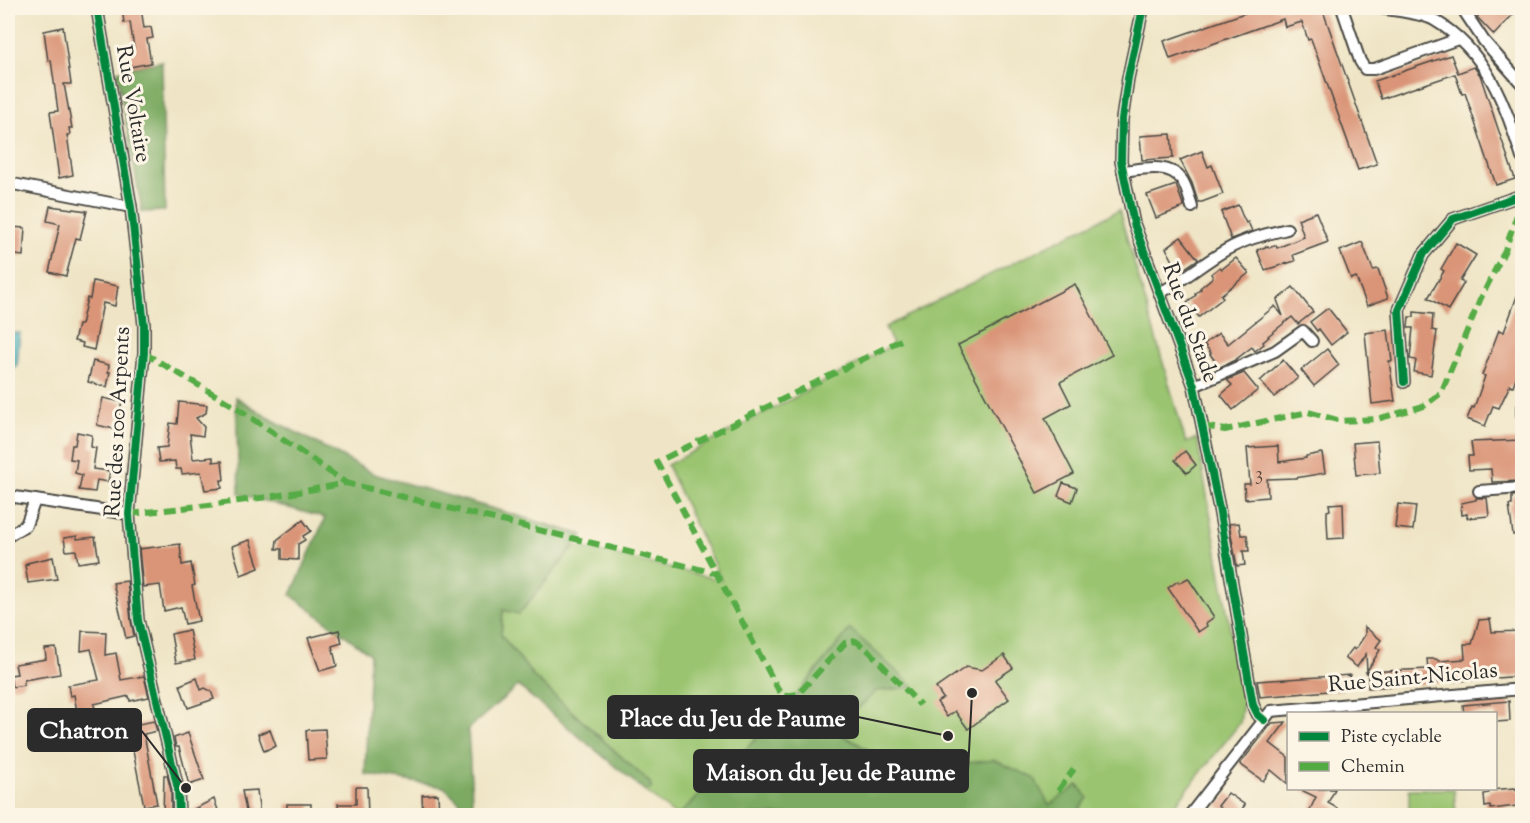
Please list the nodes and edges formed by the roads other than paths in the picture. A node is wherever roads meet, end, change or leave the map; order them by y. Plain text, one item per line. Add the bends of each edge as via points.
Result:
1 (97, 8) edge
2 (1143, 8) edge
3 (1342, 8) edge
4 (1380, 8) edge
5 (1463, 8) edge
6 (1458, 39) junction
7 (1520, 76) edge
8 (1522, 159) edge
9 (1123, 171) junction
10 (8, 183) edge
11 (1522, 195) edge
12 (131, 207) junction
13 (1192, 207) dead end
14 (1287, 229) dead end
15 (1160, 293) junction
16 (1312, 341) dead end
17 (1404, 382) dead end
18 (1194, 386) junction
19 (1522, 409) edge
20 (1522, 414) edge
21 (1522, 488) edge
22 (1479, 491) dead end
23 (8, 496) edge
24 (34, 500) junction
25 (129, 514) junction
26 (8, 536) edge
27 (1522, 689) edge
28 (1296, 712) edge
29 (1287, 713) edge
30 (1267, 715) junction
31 (179, 816) edge
32 (1189, 816) edge

1 - 12 street, Rue Voltaire
2 - 9 street, Rue du Stade via 1122,119
3 - 6 street via 1365,69
4 - 6 street via 1433,19
5 - 7 street via 1484,41
6 - 8 street via 1486,68
9 - 13 street via 1162,168 1176,174
9 - 15 street, Rue du Stade via 1134,224
10 - 12 street
11 - 17 street via 1453,219 1424,255 1399,310
12 - 25 street, Rue des 100 Arpents via 144,353
14 - 15 street via 1226,249
15 - 18 street, Rue du Stade
16 - 18 street via 1303,331 1275,351
18 - 30 street, Rue du Stade via 1253,705 1258,715
19 - 20 street
21 - 22 street
23 - 24 street
24 - 25 street
24 - 26 street via 26,525
25 - 31 street, Rue des 100 Arpents via 138,620 178,789
27 - 28 street, Rue Saint-Nicolas
29 - 30 street, Rue Saint-Nicolas
30 - 32 street

